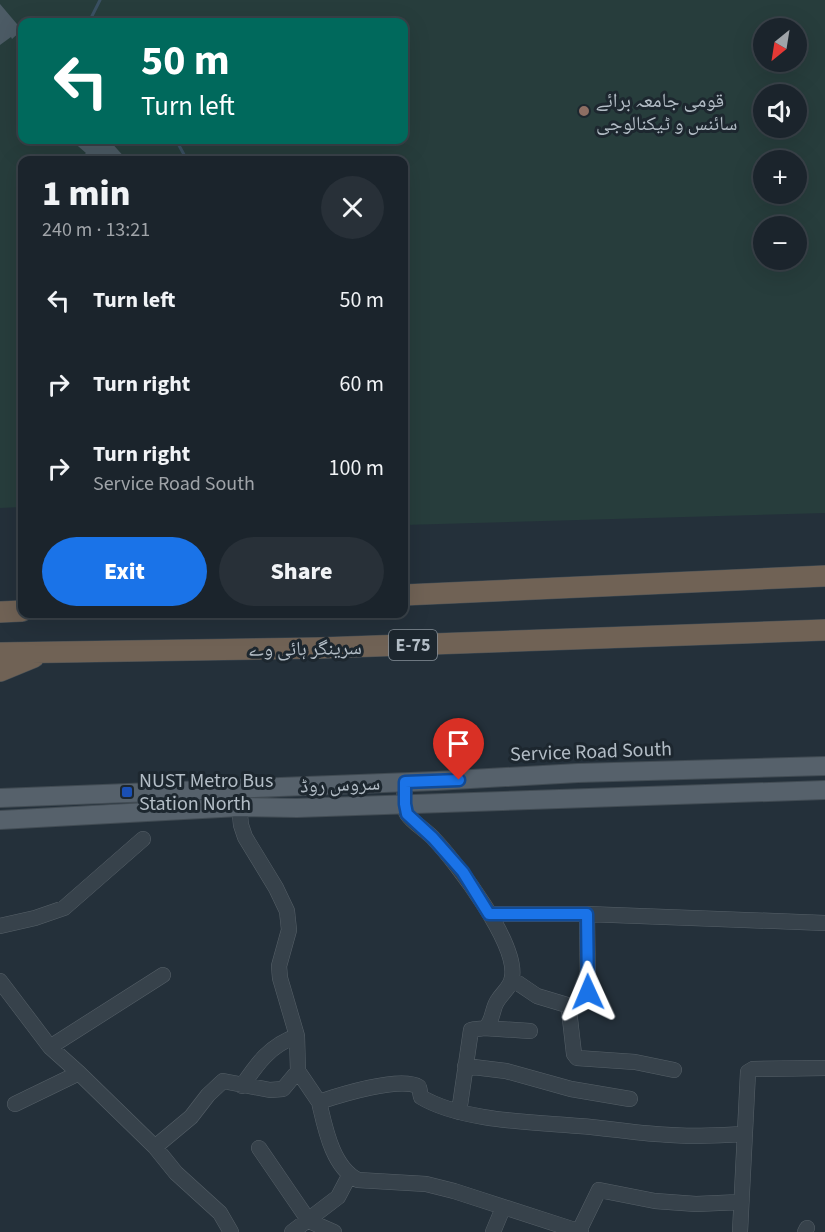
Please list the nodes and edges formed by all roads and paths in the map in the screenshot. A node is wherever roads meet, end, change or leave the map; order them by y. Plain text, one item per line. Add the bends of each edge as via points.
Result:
1 (825, 576) edge
2 (408, 595) edge
3 (18, 611) edge
4 (0, 612) edge
5 (825, 630) edge
6 (49, 651) junction
7 (0, 653) edge
8 (0, 671) edge
9 (825, 766) edge
10 (405, 782) junction
11 (342, 784) junction
12 (237, 788) junction
13 (825, 790) edge
14 (0, 798) edge
15 (405, 804) junction
16 (346, 806) junction
17 (239, 807) junction
18 (0, 820) edge
19 (143, 838) dead end
20 (489, 914) junction
21 (587, 914) junction
22 (825, 923) edge
23 (0, 926) edge
24 (163, 975) dead end
25 (512, 979) junction
26 (0, 981) edge
27 (588, 992) dead end
28 (484, 1028) junction
29 (530, 1031) dead end
30 (297, 1036) junction
31 (50, 1047) junction
32 (465, 1066) junction
33 (825, 1068) edge
34 (675, 1070) dead end
35 (298, 1071) junction
36 (79, 1073) junction
37 (242, 1086) junction
38 (630, 1099) dead end
39 (319, 1102) junction
40 (15, 1104) dead end
41 (459, 1112) junction
42 (745, 1134) junction
43 (154, 1147) junction
44 (259, 1148) dead end
45 (348, 1178) dead end
46 (741, 1203) junction
47 (503, 1208) junction
48 (309, 1221) junction
49 (542, 1226) edge
50 (231, 1232) edge
51 (292, 1232) edge
52 (334, 1232) edge
53 (494, 1232) edge
54 (580, 1232) edge
55 (740, 1232) edge

1 - 2 highway
3 - 4 highway
5 - 6 highway, سرینگر ہائی وے / E-75 via 319,648
6 - 7 highway, سرینگر ہائی وے / E-75
6 - 8 highway
9 - 10 main road, Service Road South
10 - 11 main road, Service Road South
10 - 15 street
11 - 12 main road, Service Road South
11 - 16 main road
12 - 14 main road, Service Road South
12 - 17 street
13 - 15 main road, سروس روڈ
15 - 16 main road, سروس روڈ
15 - 20 street via 407,814 463,872
16 - 17 main road, سروس روڈ
17 - 18 main road, سروس روڈ
17 - 30 street via 245,837 287,910 289,930 279,972
19 - 23 street via 64,908
20 - 21 street
20 - 25 street via 510,958
21 - 22 street
21 - 27 street
24 - 31 street
25 - 28 street
25 - 34 street via 537,996 567,1005 574,1054 578,1058 635,1062
26 - 31 street
28 - 29 street
28 - 32 street via 471,1030
30 - 35 street
30 - 37 street via 282,1041 262,1058
31 - 36 street
32 - 38 street via 506,1071 570,1089
32 - 41 street
33 - 42 street via 750,1070
35 - 37 street via 283,1089
35 - 39 street
36 - 40 street
36 - 43 street
37 - 43 street via 223,1081 191,1117
39 - 41 street via 344,1093 412,1083 430,1102
39 - 47 street via 328,1140 351,1176 365,1181 426,1184
41 - 42 street via 670,1135
42 - 46 street
43 - 50 street via 220,1213
44 - 48 street
45 - 48 street via 338,1197
46 - 54 street via 655,1201 599,1190
46 - 55 street
47 - 49 street
47 - 53 street
48 - 51 street
48 - 52 street
49 - 54 street

